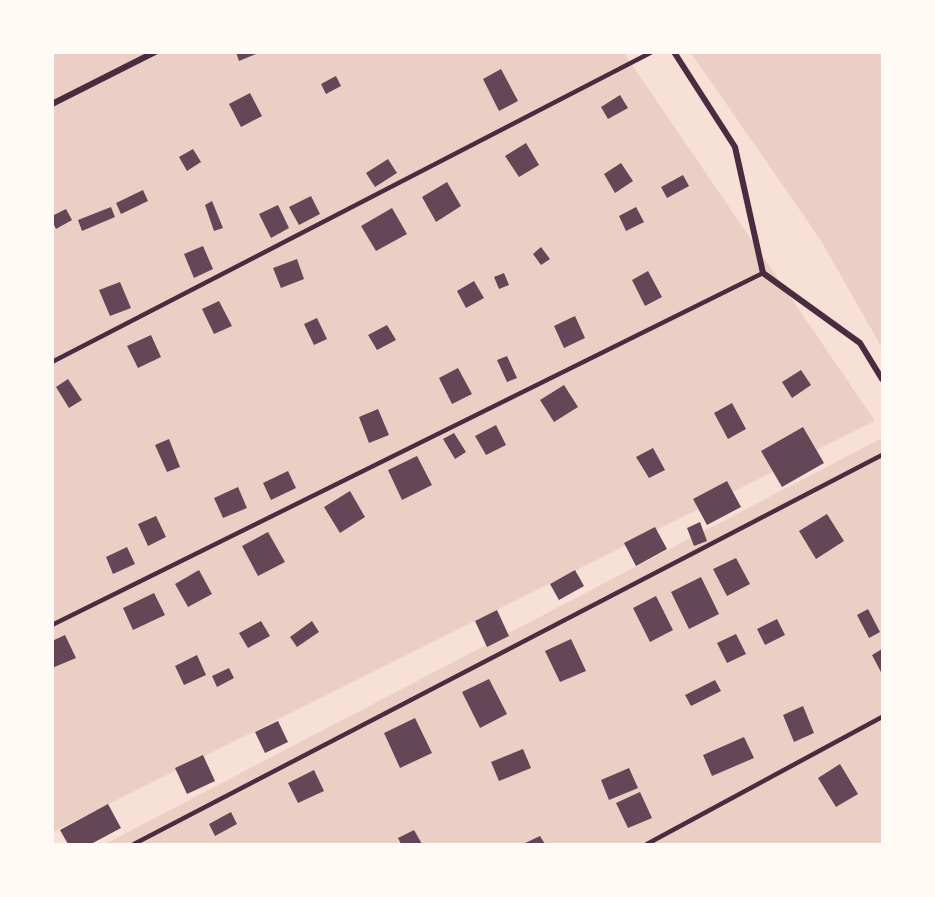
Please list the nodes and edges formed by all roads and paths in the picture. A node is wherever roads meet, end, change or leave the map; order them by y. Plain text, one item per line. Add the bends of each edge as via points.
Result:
1 (155, 52) edge
2 (652, 52) edge
3 (674, 52) edge
4 (52, 104) edge
5 (763, 273) junction
6 (52, 362) edge
7 (882, 379) edge
8 (882, 455) edge
9 (52, 625) edge
10 (882, 717) edge
11 (134, 844) edge
12 (647, 844) edge

1 - 4 street
2 - 6 lane
3 - 5 street via 735,147
5 - 7 street via 860,343
5 - 9 lane
8 - 11 lane
10 - 12 lane

